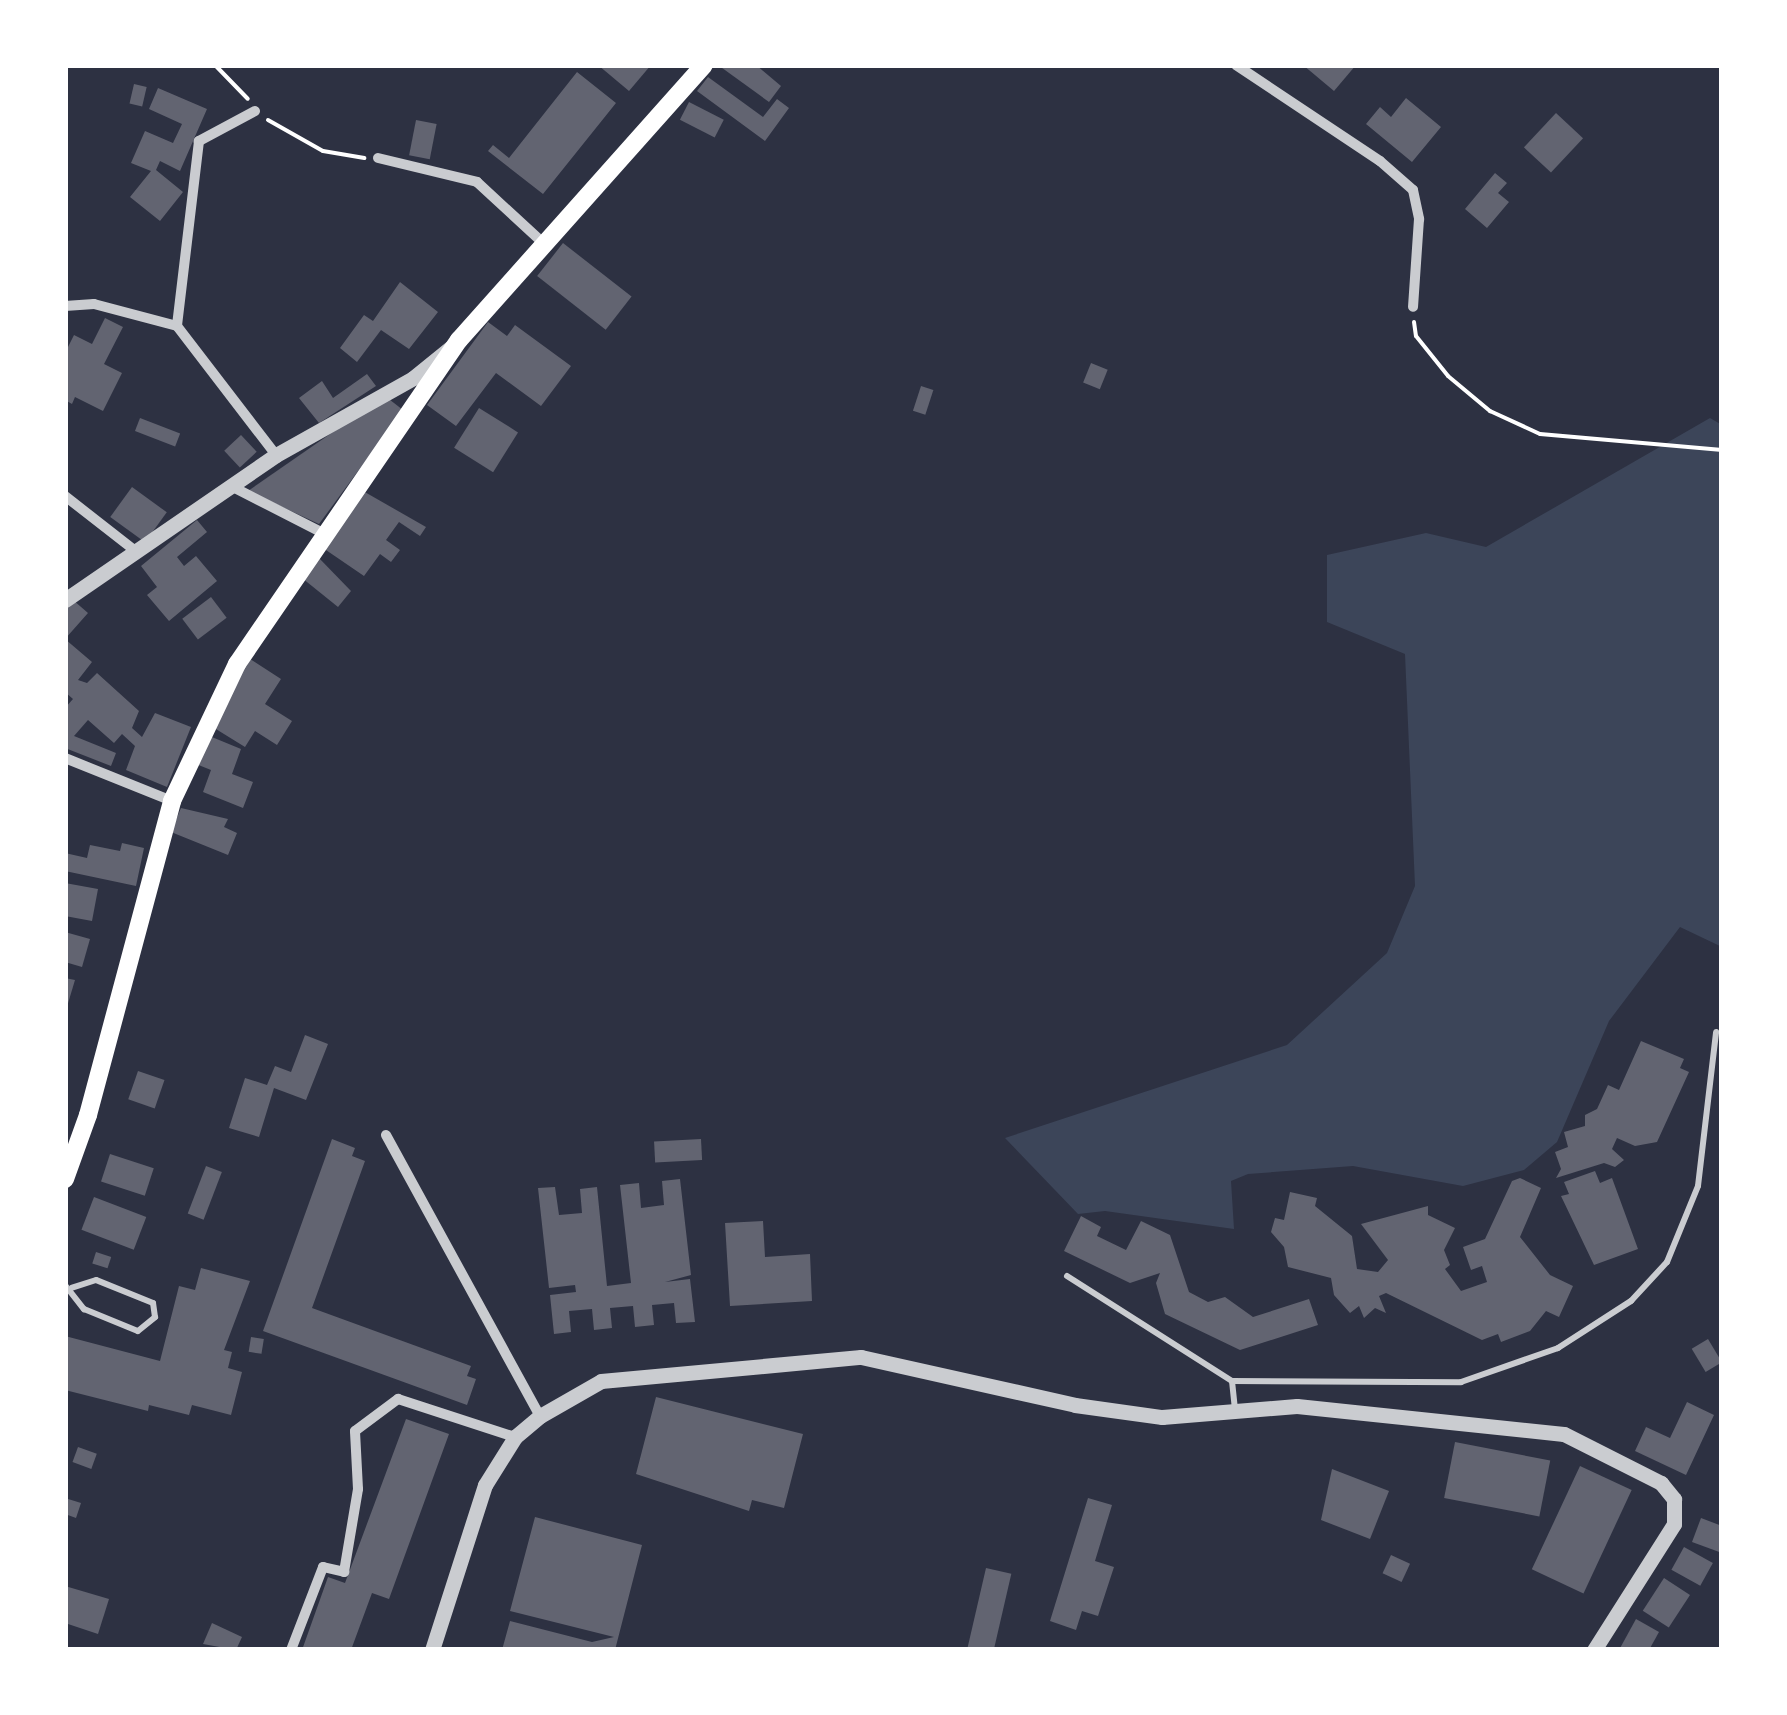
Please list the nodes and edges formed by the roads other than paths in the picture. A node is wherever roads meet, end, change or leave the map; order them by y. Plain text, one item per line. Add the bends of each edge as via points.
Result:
1 (704, 65) edge
2 (1236, 65) edge
3 (256, 111) road end
4 (378, 158) road end
5 (543, 242) junction
6 (65, 306) edge
7 (1413, 307) road end
8 (177, 326) junction
9 (460, 340) junction
10 (276, 454) junction
11 (231, 486) junction
12 (65, 496) edge
13 (325, 534) junction
14 (134, 550) junction
15 (65, 600) edge
16 (65, 758) edge
17 (172, 801) junction
18 (1716, 1032) dead end
19 (386, 1135) dead end
20 (65, 1179) edge
21 (1067, 1276) dead end
22 (69, 1287) edge
23 (1232, 1381) junction
24 (1234, 1408) junction
25 (540, 1416) junction
26 (516, 1437) junction
27 (292, 1650) edge
28 (432, 1650) edge
29 (1594, 1650) edge

1 - 5 main road
2 - 7 street via 1413,190 1419,219
3 - 8 street via 199,141
4 - 5 street via 477,182
5 - 9 main road
6 - 8 street via 94,304
8 - 10 street
9 - 10 street via 413,378
9 - 13 main road
10 - 11 street
11 - 13 street
11 - 14 street
12 - 14 street
13 - 17 main road via 237,664
14 - 15 street
16 - 17 street
17 - 20 main road
18 - 23 lane via 1698,1186 1667,1262 1631,1302 1558,1348 1461,1382
19 - 25 street
21 - 23 lane
22 - 22 lane via 84,1309 138,1331 155,1317 152,1302 102,1282
23 - 24 lane
24 - 25 street via 1162,1417 1075,1406 861,1357 601,1381
24 - 29 street via 1297,1406 1564,1434 1661,1483 1674,1499 1674,1524
25 - 26 street
26 - 27 street via 398,1399 355,1431 358,1489 344,1572 323,1567
26 - 28 street via 486,1485

